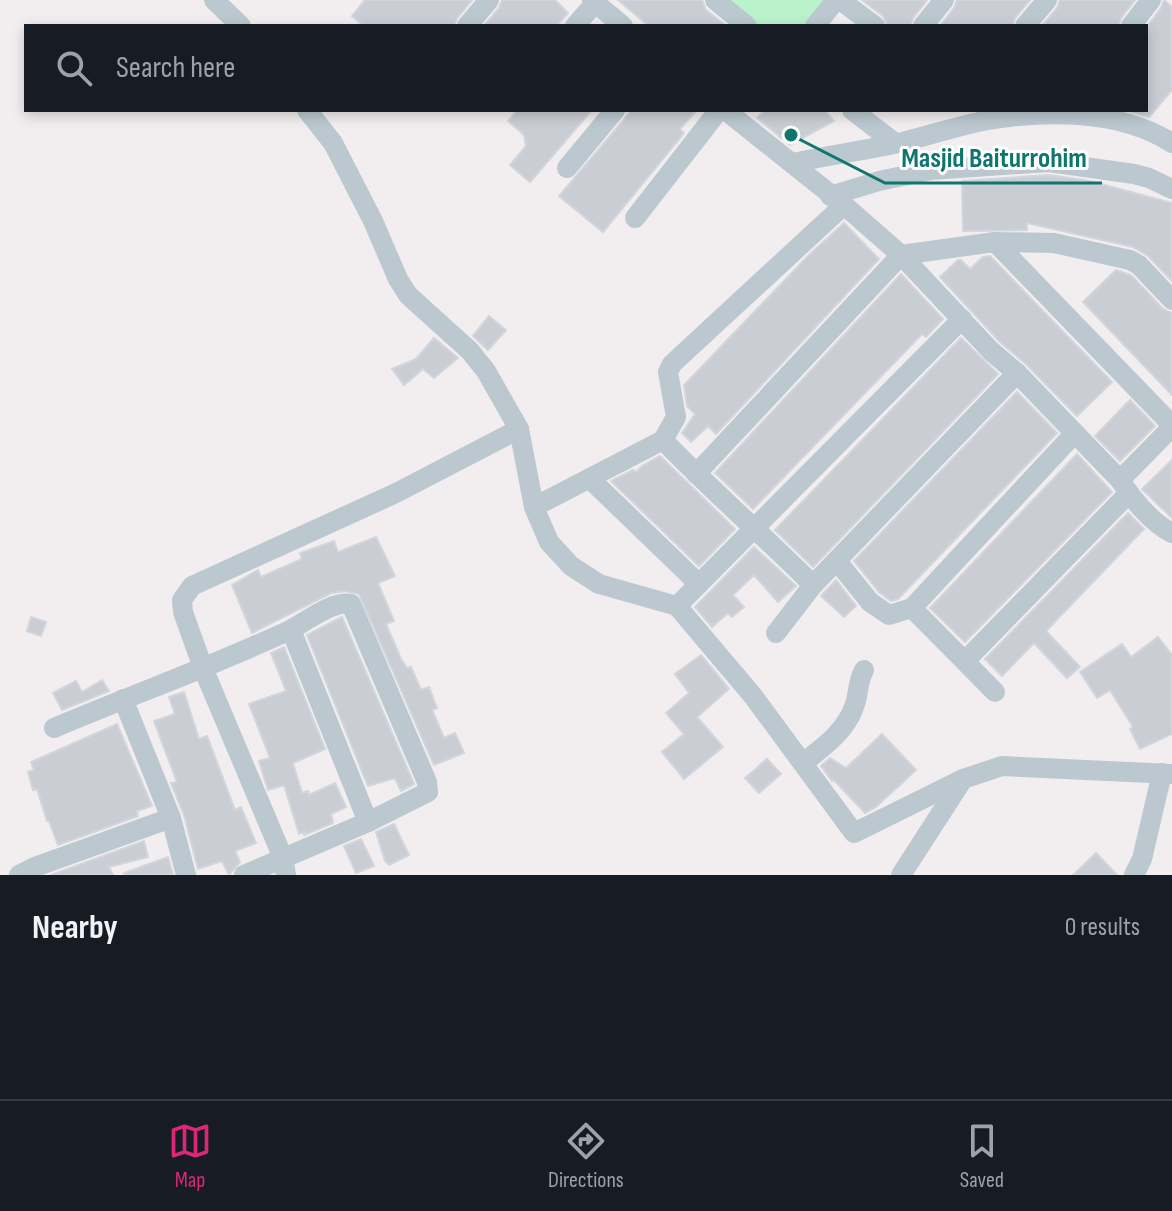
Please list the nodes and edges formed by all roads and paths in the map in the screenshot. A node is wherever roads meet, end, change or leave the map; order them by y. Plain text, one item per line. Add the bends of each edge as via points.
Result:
1 (214, 0) edge
2 (489, 0) edge
3 (715, 0) edge
4 (838, 0) edge
5 (944, 0) edge
6 (1047, 0) edge
7 (1151, 0) edge
8 (593, 1) edge
9 (239, 24) edge
10 (469, 24) edge
11 (576, 24) edge
12 (621, 24) edge
13 (745, 24) edge
14 (817, 24) edge
15 (872, 24) edge
16 (925, 24) edge
17 (1027, 24) edge
18 (1133, 24) edge
19 (309, 112) edge
20 (613, 112) edge
21 (855, 112) edge
22 (1065, 112) edge
23 (732, 113) edge
24 (983, 115) edge
25 (1168, 133) edge
26 (895, 143) junction
27 (794, 164) junction
28 (567, 168) dead end
29 (1172, 189) edge
30 (831, 195) junction
31 (635, 218) dead end
32 (995, 242) junction
33 (901, 255) junction
34 (1172, 300) edge
35 (962, 319) junction
36 (1017, 373) junction
37 (1172, 426) edge
38 (519, 429) junction
39 (1074, 434) junction
40 (663, 440) junction
41 (696, 474) junction
42 (590, 479) junction
43 (1124, 487) junction
44 (534, 507) junction
45 (756, 528) junction
46 (1172, 533) edge
47 (837, 561) junction
48 (699, 584) junction
49 (813, 585) junction
50 (677, 606) junction
51 (912, 608) junction
52 (291, 630) junction
53 (776, 633) dead end
54 (965, 661) junction
55 (203, 668) junction
56 (864, 670) dead end
57 (995, 692) dead end
58 (123, 699) junction
59 (54, 728) dead end
60 (803, 763) junction
61 (1167, 773) edge
62 (963, 779) junction
63 (171, 818) junction
64 (368, 822) junction
65 (284, 866) edge
66 (19, 875) edge
67 (186, 875) edge
68 (244, 875) edge
69 (901, 875) edge
70 (1134, 875) edge

1 - 9 street
2 - 10 street
3 - 13 street
4 - 14 street
4 - 15 street
5 - 16 street
6 - 17 street
7 - 18 street
8 - 11 street
8 - 12 street
19 - 38 street via 333,143 408,295 470,351
20 - 28 street
21 - 26 street
22 - 24 street
22 - 25 street
23 - 27 street
23 - 31 street
24 - 26 street
26 - 27 street
27 - 30 street
29 - 30 street via 1134,174 1049,162 931,170
30 - 33 street
30 - 40 street via 672,364 668,372 676,417
32 - 33 street
32 - 34 street via 1054,243 1130,260
32 - 37 street
33 - 35 street
33 - 41 street
35 - 36 street
35 - 45 street
36 - 39 street
36 - 47 street
37 - 43 street
38 - 44 street
38 - 55 street via 396,493 192,586 182,600
39 - 43 street
39 - 51 street
40 - 41 street
40 - 42 street
41 - 45 street
42 - 44 street
42 - 48 street
43 - 46 street
43 - 54 street
44 - 50 street via 549,542 585,576
45 - 48 street
45 - 49 street
47 - 49 street
47 - 51 street via 870,602 889,615
48 - 50 street
49 - 53 street
50 - 60 street
51 - 54 street
52 - 55 street
52 - 64 street
52 - 64 street via 341,603 353,606 427,782 427,793
54 - 57 street
55 - 58 street
55 - 65 street
56 - 60 street via 848,721
58 - 59 street
58 - 63 street
60 - 62 street via 854,833
61 - 62 street via 1002,766
61 - 70 street
62 - 69 street
63 - 66 street
63 - 67 street
64 - 65 street
65 - 68 street

